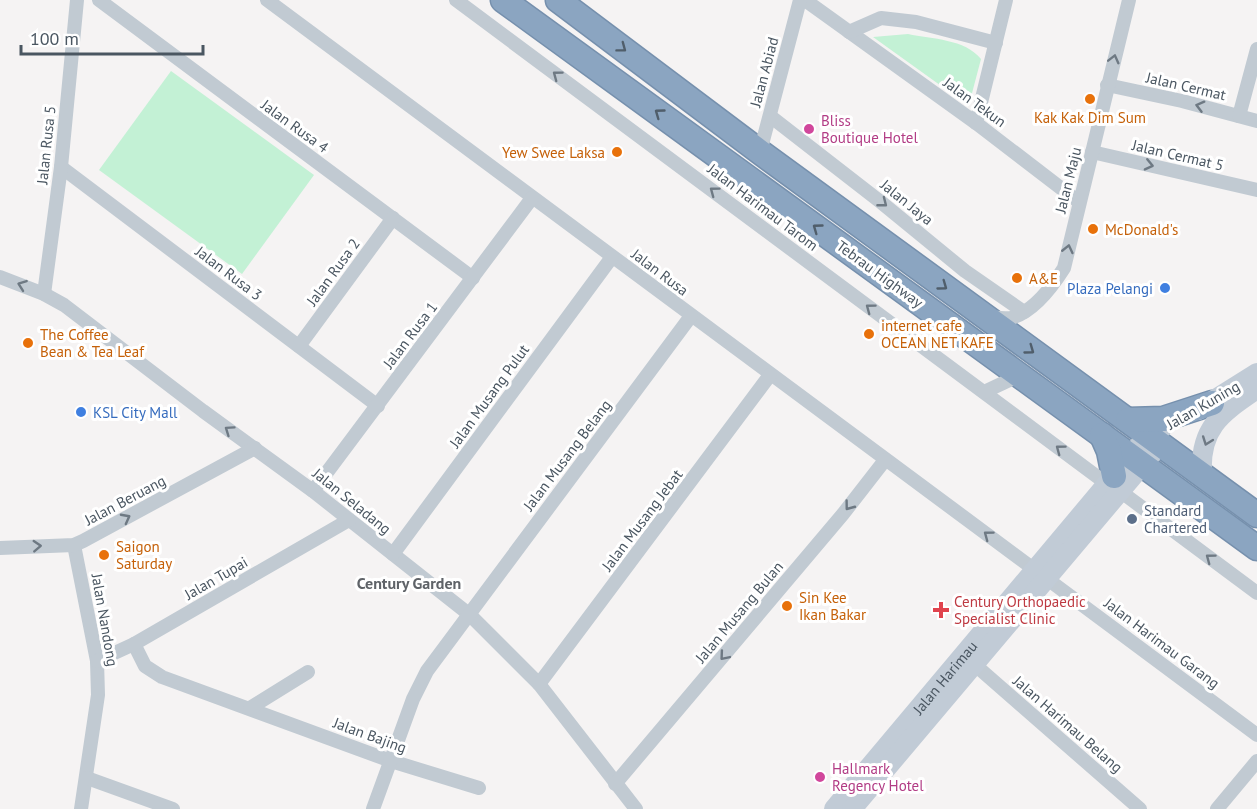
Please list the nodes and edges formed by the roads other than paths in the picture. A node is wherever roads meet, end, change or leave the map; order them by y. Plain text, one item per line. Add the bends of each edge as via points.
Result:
1 (77, 0) edge
2 (99, 0) edge
3 (267, 0) edge
4 (456, 0) edge
5 (503, 0) edge
6 (518, 0) edge
7 (558, 0) edge
8 (800, 0) edge
9 (805, 0) edge
10 (1006, 0) edge
11 (1129, 0) edge
12 (849, 32) junction
13 (996, 43) junction
14 (572, 49) junction
15 (1257, 49) edge
16 (1107, 85) junction
17 (770, 116) junction
18 (1239, 116) junction
19 (1257, 121) edge
20 (976, 123) junction
21 (760, 152) junction
22 (1092, 152) junction
23 (61, 167) junction
24 (1257, 190) edge
25 (532, 198) junction
26 (1079, 202) junction
27 (393, 218) junction
28 (612, 257) junction
29 (0, 277) edge
30 (473, 278) junction
31 (44, 294) junction
32 (1024, 312) junction
33 (983, 315) junction
34 (691, 316) junction
35 (299, 346) junction
36 (1257, 373) edge
37 (770, 375) junction
38 (1020, 375) junction
39 (1257, 389) edge
40 (984, 392) junction
41 (1212, 403) junction
42 (378, 406) junction
43 (1128, 420) junction
44 (1102, 435) junction
45 (1154, 440) junction
46 (255, 448) junction
47 (885, 460) junction
48 (1136, 460) junction
49 (1202, 475) junction
50 (1114, 484) junction
51 (313, 490) junction
52 (1257, 515) edge
53 (349, 520) junction
54 (74, 545) junction
55 (0, 548) edge
56 (1257, 548) edge
57 (393, 554) junction
58 (1041, 574) junction
59 (1257, 593) edge
60 (470, 615) junction
61 (134, 644) junction
62 (97, 661) junction
63 (974, 664) junction
64 (308, 672) dead end
65 (540, 684) junction
66 (250, 708) junction
67 (1257, 735) edge
68 (391, 761) junction
69 (1257, 761) edge
70 (87, 778) junction
71 (615, 784) junction
72 (479, 788) dead end
73 (81, 809) edge
74 (173, 809) edge
75 (373, 809) edge
76 (636, 809) edge
77 (834, 809) edge
78 (852, 809) edge
79 (1140, 809) edge
80 (1216, 809) edge

1 - 23 street, Jalan Rusa 5
2 - 27 street, Jalan Rusa 4
3 - 25 street, Jalan Rusa
40 -> 4 street, Jalan Harimau Tarom
5 - 14 highway, Tebrau Highway
6 - 14 highway
7 -> 21 highway, Tebrau Highway
8 - 17 street, Jalan Abiad
9 - 12 street, Jalan Tekun
10 - 13 street
16 -> 11 street, Jalan Maju
12 - 13 street via 881,18 916,22
12 - 20 street, Jalan Tekun
13 - 20 street
38 -> 14 highway, Tebrau Highway
15 - 18 street
18 -> 16 street, Jalan Cermat
16 - 22 street, Jalan Maju
17 - 21 street, Jalan Abiad
17 -> 32 street, Jalan Jaya via 965,271
18 - 19 street, Jalan Cermat
20 - 26 street, Jalan Tekun
21 -> 33 highway, Tebrau Highway
22 -> 24 street, Jalan Cermat 5
22 - 26 street, Jalan Maju
23 - 31 street, Jalan Rusa 5
23 - 35 street, Jalan Rusa 3
25 - 28 street, Jalan Rusa
25 - 30 street, Jalan Rusa 1
32 -> 26 street, Jalan Maju via 1055,283 1064,268
27 - 30 street, Jalan Rusa 4
27 - 35 street, Jalan Rusa 2
28 - 34 street, Jalan Rusa
28 - 57 street, Jalan Musang Pulut
31 -> 29 street, Jalan Seladang
30 - 42 street, Jalan Rusa 1
46 -> 31 street, Jalan Seladang
32 - 33 street via 1004,319
33 -> 43 highway, Tebrau Highway
34 - 37 street, Jalan Rusa
34 - 60 street, Jalan Musang Belang
35 - 42 street, Jalan Rusa 3
36 - 41 street, Jalan Kuning
37 - 47 street, Jalan Rusa
37 - 65 street, Jalan Musang Jebat
38 - 40 street
38 - 44 highway, Tebrau Highway
39 -> 49 street, Jalan Kuning via 1216,421 1205,443
50 -> 40 street, Jalan Harimau Tarom
41 - 43 highway via 1163,419
41 - 45 street, Jalan Kuning
42 - 51 street, Jalan Rusa 1
43 - 45 highway, Tebrau Highway
44 - 48 highway, Tebrau Highway
44 - 50 highway
45 - 48 street, Jalan Harimau
45 - 49 highway, Tebrau Highway
46 - 51 street, Jalan Seladang
54 -> 46 street, Jalan Beruang
58 -> 47 street, Jalan Rusa
47 -> 71 street, Jalan Musang Bulan
48 - 50 street, Jalan Harimau
48 - 56 highway, Tebrau Highway
49 - 52 highway, Tebrau Highway
50 - 58 street, Jalan Harimau
59 -> 50 street, Jalan Harimau Tarom
51 - 53 street, Jalan Seladang
53 - 57 street, Jalan Seladang
53 - 61 street, Jalan Tupai
55 -> 54 street, Jalan Beruang
54 - 62 street, Jalan Nandong
57 - 60 street, Jalan Seladang
58 - 63 street, Jalan Harimau
58 - 67 street, Jalan Harimau Garang
58 - 77 street, Jalan Harimau
60 - 65 street, Jalan Seladang
60 - 68 street, Jalan Musang Belang via 419,685
61 - 62 street, Jalan Tupai
61 - 66 street, Jalan Bajing via 151,672
62 - 70 street, Jalan Nandong via 98,695
63 - 78 street, Jalan Harimau
63 - 79 street, Jalan Harimau Belang
64 - 66 street
65 - 71 street, Jalan Seladang
66 - 68 street, Jalan Bajing
68 - 72 street, Jalan Bajing
68 - 75 street, Jalan Musang Belang
69 - 80 street
70 - 73 street, Jalan Nandong
70 - 74 street
71 - 76 street, Jalan Seladang

